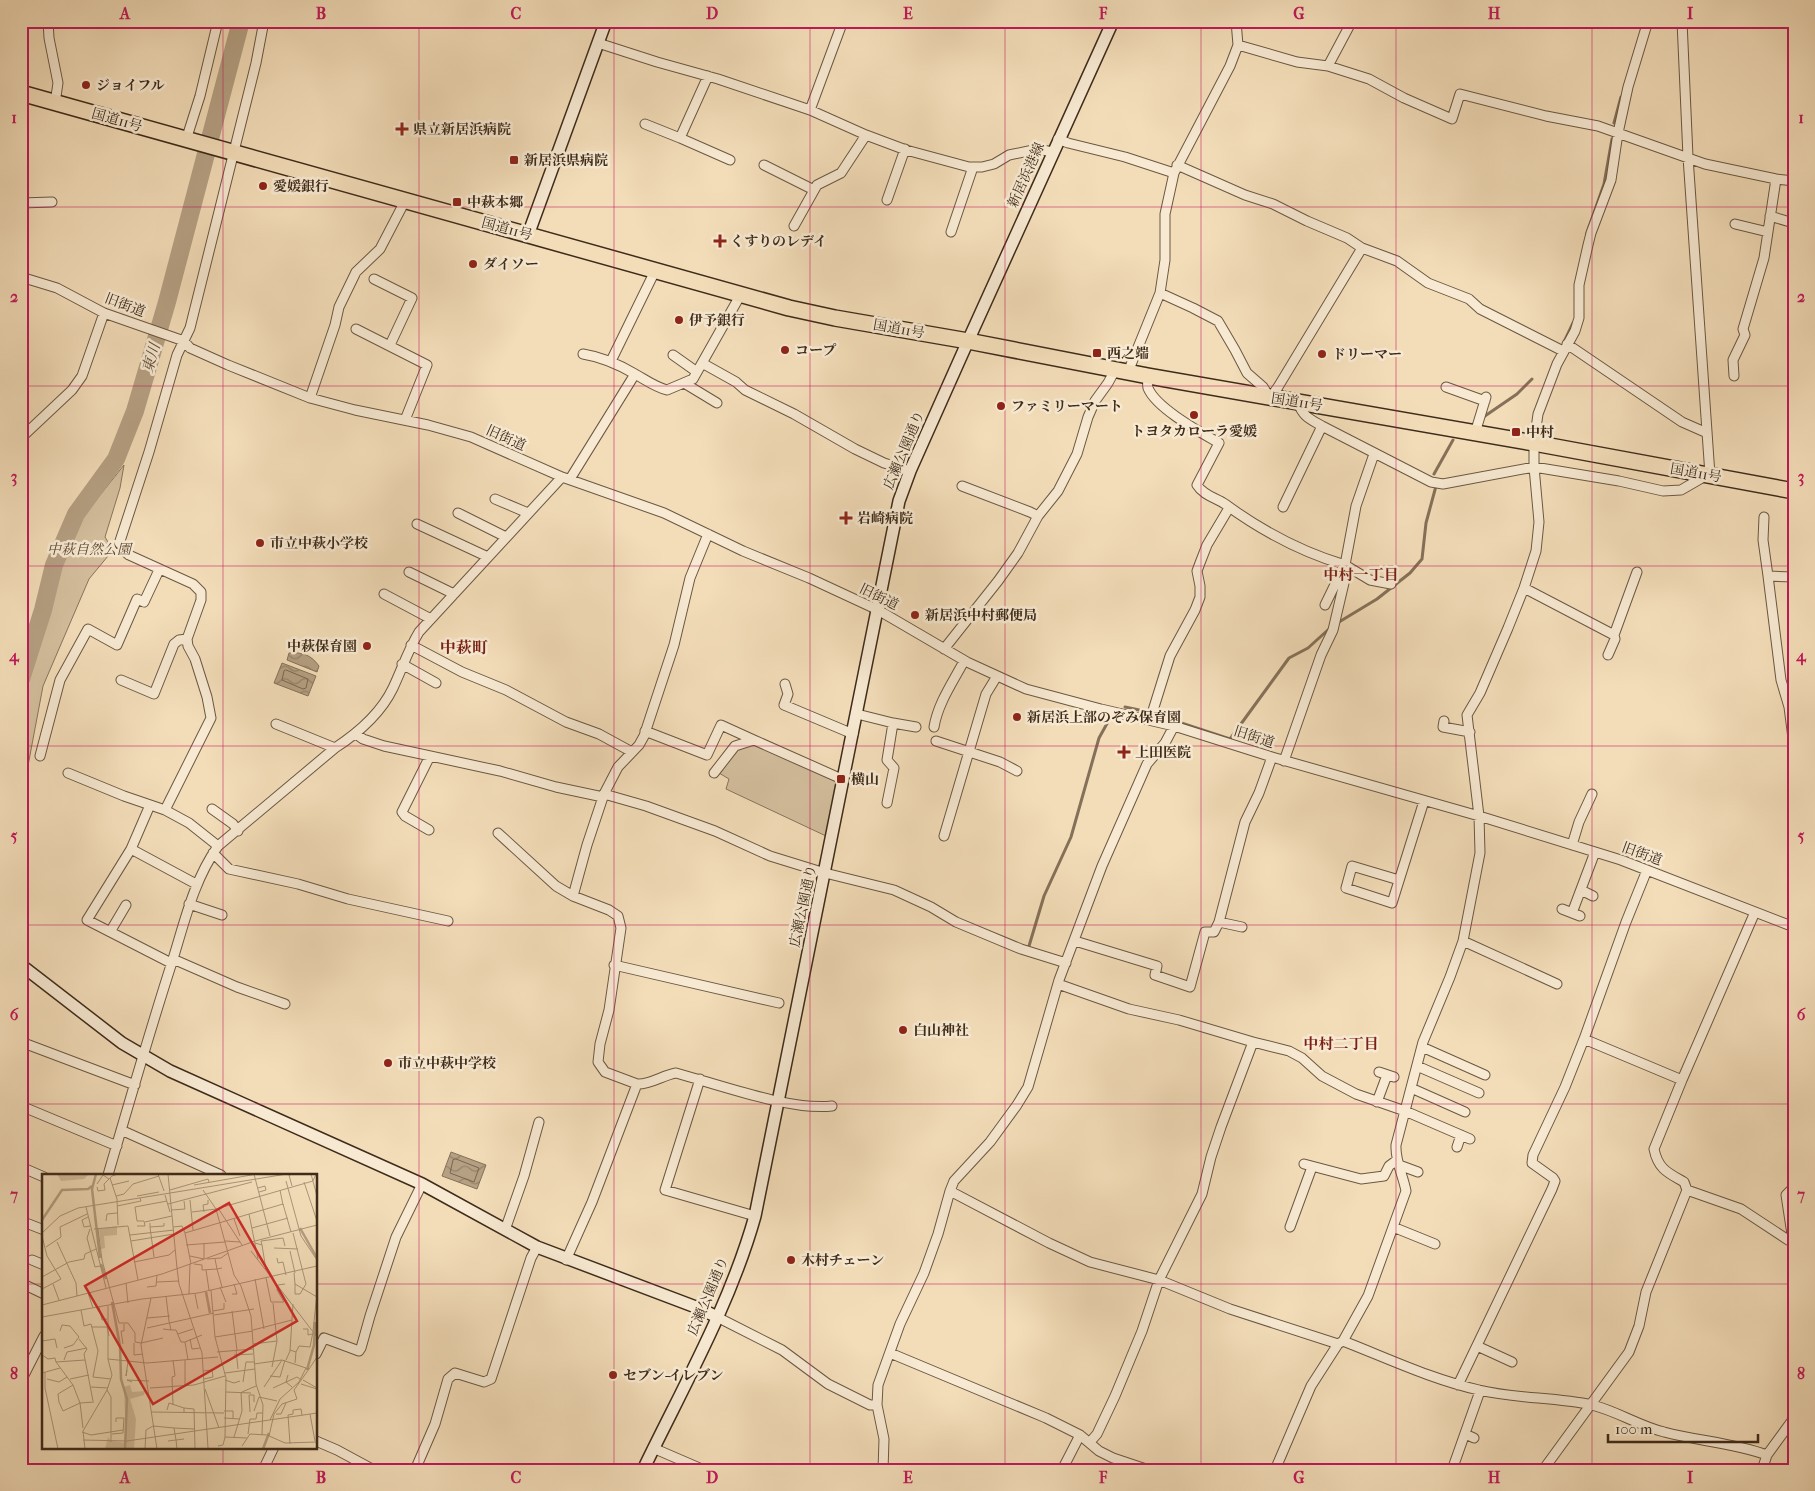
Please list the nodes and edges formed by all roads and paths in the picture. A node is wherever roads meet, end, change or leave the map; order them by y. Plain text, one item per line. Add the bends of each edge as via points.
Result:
1 (48, 21) edge
2 (218, 21) edge
3 (264, 21) edge
4 (606, 21) edge
5 (843, 21) edge
6 (1113, 21) edge
7 (1236, 21) edge
8 (1352, 21) edge
9 (1648, 21) edge
10 (1682, 21) edge
11 (598, 43) junction
12 (1238, 45) junction
13 (1328, 66) junction
14 (708, 76) junction
15 (21, 93) edge
16 (56, 103) junction
17 (810, 110) junction
18 (645, 124) dead end
19 (1618, 133) junction
20 (866, 135) junction
21 (680, 138) junction
22 (1058, 139) junction
23 (189, 141) junction
24 (905, 149) junction
25 (229, 152) junction
26 (1052, 152) junction
27 (1688, 158) junction
28 (730, 160) dead end
29 (764, 165) dead end
30 (973, 167) junction
31 (1175, 169) junction
32 (1776, 179) junction
33 (1794, 181) edge
34 (814, 190) junction
35 (887, 200) dead end
36 (406, 201) junction
37 (52, 202) dead end
38 (21, 203) edge
39 (1770, 216) junction
40 (1790, 222) dead end
41 (1735, 224) dead end
42 (794, 226) dead end
43 (951, 232) dead end
44 (1768, 232) junction
45 (528, 235) junction
46 (1362, 248) junction
47 (655, 271) junction
48 (21, 277) edge
49 (374, 279) dead end
50 (1160, 293) junction
51 (741, 294) junction
52 (104, 313) junction
53 (356, 329) dead end
54 (180, 340) junction
55 (968, 341) junction
56 (390, 345) junction
57 (1565, 347) junction
58 (583, 354) dead end
59 (673, 355) dead end
60 (611, 361) junction
61 (702, 363) junction
62 (1121, 371) junction
63 (697, 372) junction
64 (635, 374) junction
65 (1148, 376) junction
66 (1734, 376) dead end
67 (684, 383) junction
68 (1446, 387) dead end
69 (310, 398) junction
70 (1270, 398) junction
71 (1298, 402) junction
72 (716, 403) dead end
73 (404, 420) junction
74 (1478, 424) junction
75 (1322, 426) junction
76 (1707, 432) junction
77 (21, 438) edge
78 (1534, 444) junction
79 (1374, 454) junction
80 (1534, 467) junction
81 (910, 471) junction
82 (1709, 475) junction
83 (566, 478) junction
84 (962, 486) dead end
85 (1794, 491) edge
86 (495, 499) dead end
87 (1283, 507) dead end
88 (1229, 508) junction
89 (458, 513) dead end
90 (528, 513) junction
91 (1038, 516) junction
92 (1764, 517) dead end
93 (417, 524) dead end
94 (708, 534) junction
95 (506, 537) junction
96 (488, 557) junction
97 (1345, 565) junction
98 (159, 570) junction
99 (409, 572) dead end
100 (1637, 572) dead end
101 (1768, 576) junction
102 (1794, 577) edge
103 (1391, 584) dead end
104 (1524, 588) junction
105 (384, 594) dead end
106 (454, 594) junction
107 (1325, 605) dead end
108 (878, 610) junction
109 (430, 619) junction
110 (1614, 634) junction
111 (187, 640) junction
112 (411, 645) junction
113 (944, 649) junction
114 (1608, 655) dead end
115 (964, 661) junction
116 (402, 664) junction
117 (997, 676) junction
118 (121, 680) dead end
119 (436, 683) dead end
120 (785, 684) dead end
121 (1794, 686) edge
122 (1786, 697) junction
123 (857, 714) junction
124 (1150, 720) junction
125 (1444, 721) dead end
126 (893, 723) junction
127 (276, 724) dead end
128 (1174, 726) junction
129 (916, 727) dead end
130 (934, 727) dead end
131 (646, 731) junction
132 (1470, 732) junction
133 (356, 734) junction
134 (853, 734) junction
135 (754, 740) junction
136 (936, 740) dead end
137 (1794, 746) edge
138 (335, 748) junction
139 (969, 751) junction
140 (632, 752) junction
141 (40, 756) dead end
142 (430, 756) junction
143 (1272, 757) junction
144 (1284, 761) junction
145 (1017, 771) dead end
146 (68, 773) dead end
147 (714, 773) dead end
148 (844, 780) junction
149 (1592, 794) dead end
150 (604, 796) junction
151 (1424, 801) junction
152 (887, 803) dead end
153 (150, 805) junction
154 (212, 809) dead end
155 (165, 810) junction
156 (1479, 816) junction
157 (429, 830) dead end
158 (238, 831) junction
159 (498, 833) dead end
160 (944, 836) dead end
161 (1572, 845) junction
162 (130, 849) junction
163 (215, 849) junction
164 (1594, 852) junction
165 (1648, 870) junction
166 (825, 873) junction
167 (1399, 880) junction
168 (196, 884) junction
169 (1580, 890) junction
170 (573, 896) junction
171 (1593, 896) dead end
172 (190, 904) junction
173 (126, 905) dead end
174 (1562, 909) dead end
175 (1755, 912) junction
176 (222, 915) dead end
177 (448, 921) dead end
178 (1219, 922) junction
179 (1794, 927) edge
180 (1242, 928) dead end
181 (110, 932) junction
182 (1075, 941) junction
183 (1463, 941) junction
184 (172, 961) junction
185 (1066, 963) junction
186 (21, 965) edge
187 (614, 965) junction
188 (1058, 984) junction
189 (1558, 984) dead end
190 (779, 1003) dead end
191 (284, 1004) dead end
192 (1584, 1039) junction
193 (21, 1042) edge
194 (1253, 1042) junction
195 (1422, 1047) junction
196 (143, 1056) junction
197 (1417, 1066) junction
198 (1387, 1075) dead end
199 (1485, 1075) dead end
200 (700, 1079) junction
201 (1682, 1080) junction
202 (637, 1084) junction
203 (135, 1085) junction
204 (1411, 1088) junction
205 (1478, 1093) dead end
206 (778, 1100) junction
207 (1377, 1102) junction
208 (21, 1106) edge
209 (832, 1106) dead end
210 (1405, 1112) junction
211 (1465, 1112) dead end
212 (539, 1122) dead end
213 (121, 1130) junction
214 (1461, 1135) junction
215 (1470, 1139) dead end
216 (117, 1146) junction
217 (1457, 1147) dead end
218 (1398, 1162) junction
219 (21, 1167) edge
220 (1418, 1172) dead end
221 (110, 1174) edge
222 (219, 1174) edge
223 (42, 1176) edge
224 (422, 1184) junction
225 (1794, 1187) edge
226 (1687, 1190) junction
227 (950, 1191) junction
228 (1287, 1206) dead end
229 (1296, 1210) junction
230 (755, 1216) junction
231 (21, 1221) edge
232 (1290, 1227) dead end
233 (1392, 1227) junction
234 (42, 1229) edge
235 (505, 1230) junction
236 (1435, 1244) dead end
237 (537, 1247) junction
238 (32, 1260) dead end
239 (566, 1260) junction
240 (42, 1264) edge
241 (1159, 1280) junction
242 (21, 1283) edge
243 (42, 1293) edge
244 (717, 1317) junction
245 (42, 1340) edge
246 (1341, 1343) junction
247 (1477, 1346) junction
248 (318, 1350) edge
249 (890, 1354) junction
250 (1512, 1362) dead end
251 (21, 1381) edge
252 (1458, 1384) junction
253 (1480, 1391) junction
254 (877, 1405) junction
255 (1592, 1405) junction
256 (1794, 1418) edge
257 (1464, 1434) junction
258 (1080, 1435) junction
259 (1474, 1438) dead end
260 (318, 1442) edge
261 (1090, 1442) junction
262 (274, 1448) edge
263 (653, 1448) junction
264 (1768, 1456) junction
265 (263, 1470) edge
266 (374, 1470) edge
267 (415, 1470) edge
268 (643, 1470) edge
269 (704, 1470) edge
270 (883, 1470) edge
271 (1062, 1470) edge
272 (1149, 1470) edge
273 (1275, 1470) edge
274 (1452, 1470) edge
275 (1543, 1470) edge
276 (1762, 1470) edge

1 - 16 street via 58,83
2 - 23 street
3 - 25 street via 256,64
4 - 11 street
5 - 17 street
6 - 22 street, 新居浜港線
7 - 12 street
8 - 13 street
9 - 19 street
10 - 27 street
11 - 14 street
11 - 45 street
12 - 13 street via 1297,62
12 - 31 street
13 - 19 street via 1369,79 1452,119 1460,94
14 - 17 street
14 - 21 street
15 - 16 highway, 国道11号
16 - 23 highway, 国道11号
17 - 20 street
18 - 21 street
19 - 27 street
19 - 57 street via 1611,180 1591,233 1579,285 1579,318
20 - 24 street
20 - 34 street via 840,173 817,185
21 - 28 street
22 - 26 street, 新居浜港線
22 - 31 street
23 - 25 highway, 国道11号
24 - 30 street
24 - 35 street
25 - 36 highway, 国道11号
25 - 54 street via 190,328
26 - 30 street via 1038,149 1009,155 994,164
26 - 55 street, 新居浜港線
27 - 32 street
27 - 76 street
29 - 34 street
30 - 43 street
31 - 46 street via 1273,204
31 - 50 street via 1164,214 1165,260
32 - 33 street
32 - 39 street
34 - 42 street
36 - 45 highway, 国道11号
36 - 69 street via 380,249 356,272 339,307
37 - 38 street
39 - 40 street
39 - 44 street
41 - 44 street
44 - 66 street via 1744,329 1746,334 1733,360
45 - 47 highway, 国道11号
46 - 57 street via 1397,261 1428,283 1469,299 1480,309
46 - 70 street
47 - 51 highway, 国道11号
47 - 60 street
48 - 52 street, 旧街道 via 57,288
49 - 56 street via 412,298
50 - 62 street
50 - 70 street via 1218,321 1247,373 1263,386
51 - 55 highway, 国道11号 via 835,318
51 - 61 street
52 - 54 street, 旧街道
52 - 77 street via 82,376 72,390
53 - 56 street
54 - 69 street, 旧街道 via 228,365
54 - 98 street via 149,452 120,536 124,552
55 - 62 highway, 国道11号
55 - 81 street, 広瀬公園通り
56 - 73 street via 427,365
57 - 76 street via 1682,422
57 - 78 street via 1538,414
58 - 60 street
59 - 63 street
60 - 64 street
61 - 63 street
61 - 81 street via 855,449
62 - 65 highway, 国道11号
62 - 91 street via 1095,401 1069,471
63 - 67 street via 693,379
64 - 67 street via 667,390
64 - 83 street
65 - 70 highway, 国道11号
65 - 88 street via 1148,388 1157,400 1184,423 1219,443 1197,485
67 - 72 street
68 - 74 street via 1486,398
69 - 73 street, 旧街道
70 - 71 highway, 国道11号
71 - 74 highway, 国道11号
71 - 75 street via 1305,416
73 - 83 street, 旧街道 via 471,438
74 - 78 highway, 国道11号
75 - 79 street
75 - 87 street
76 - 82 street
78 - 80 street
78 - 82 highway, 国道11号
79 - 80 street via 1431,482 1443,484
79 - 97 street via 1356,506
80 - 82 street via 1663,491 1681,490
80 - 104 street via 1539,522 1536,551
81 - 108 street, 広瀬公園通り via 899,501
82 - 85 highway, 国道11号
83 - 90 street
83 - 94 street, 旧街道
84 - 91 street
86 - 90 street
88 - 97 street via 1291,545
88 - 124 street via 1207,545 1197,570 1200,597 1196,610 1170,656
89 - 95 street
90 - 95 street
91 - 113 street via 1018,553
92 - 101 street via 1763,540
93 - 96 street
94 - 108 street, 旧街道
94 - 131 street via 690,578 676,638
95 - 96 street
96 - 106 street
97 - 103 street via 1370,580
97 - 107 street
97 - 144 street via 1333,630
98 - 111 street via 193,584 201,592
98 - 141 street via 144,602 137,599 117,645 88,629 60,680
99 - 106 street
100 - 110 street
101 - 102 street
101 - 122 street
104 - 110 street
104 - 132 street via 1480,693 1467,715
105 - 109 street
106 - 109 street
108 - 113 street, 旧街道
108 - 123 street, 広瀬公園通り
109 - 112 street
110 - 114 street via 1616,639
111 - 118 street via 174,644 154,694
111 - 155 street via 205,689 211,718
112 - 116 street
112 - 140 street
113 - 115 street, 旧街道
115 - 117 street, 旧街道
115 - 130 street via 941,704
116 - 119 street
116 - 133 street via 393,689
117 - 124 street, 旧街道 via 1026,688
117 - 139 street via 986,694
120 - 134 street via 788,694 784,705
121 - 122 street
122 - 137 street
123 - 126 street
123 - 134 street, 広瀬公園通り
124 - 128 street, 旧街道
125 - 132 street via 1443,727
126 - 129 street
126 - 152 street via 887,760 894,768
127 - 138 street
128 - 143 street, 旧街道
128 - 182 street via 1165,743 1147,764 1102,866
131 - 135 street via 707,755 721,726
131 - 140 street
132 - 156 street
133 - 138 street
133 - 142 street via 384,746
134 - 148 street, 広瀬公園通り
135 - 147 street via 735,746
135 - 148 street
136 - 139 street
138 - 158 street
139 - 145 street
139 - 160 street
140 - 150 street via 618,767
142 - 150 street
142 - 157 street via 402,812
143 - 144 street, 旧街道
143 - 178 street via 1245,822
144 - 151 street, 旧街道
146 - 153 street
148 - 166 street, 広瀬公園通り
149 - 161 street
150 - 166 street via 646,806 716,831 770,856
150 - 170 street via 586,845
151 - 156 street, 旧街道
151 - 167 street
153 - 155 street
153 - 162 street
154 - 158 street
155 - 163 street via 189,823
156 - 161 street, 旧街道
156 - 183 street via 1480,853
158 - 163 street
159 - 170 street via 556,886
161 - 164 street, 旧街道
162 - 168 street
162 - 181 street via 87,920
163 - 168 street
163 - 177 street via 229,869
164 - 165 street, 旧街道
164 - 169 street
165 - 175 street, 旧街道
165 - 192 street
166 - 185 street via 894,890 956,922 1021,949
166 - 206 street, 広瀬公園通り
167 - 167 street via 1352,866 1346,888 1392,903
168 - 172 street
169 - 171 street
169 - 174 street via 1576,914
170 - 187 street via 618,916 621,928
172 - 176 street
172 - 184 street
173 - 181 street
175 - 179 street, 旧街道
175 - 201 street
178 - 180 street
178 - 182 street via 1214,932 1205,932 1190,987 1155,975 1157,966
181 - 184 street
182 - 185 street
183 - 189 street
183 - 195 street
184 - 191 street
184 - 196 street
185 - 188 street
186 - 196 street
187 - 190 street
187 - 202 street via 598,1062 605,1072
188 - 194 street via 1129,1009
188 - 227 street via 1028,1087 990,1142 954,1181
192 - 201 street
192 - 247 street via 1533,1155 1532,1164 1553,1178 1552,1189
193 - 203 street
194 - 207 street via 1289,1051 1322,1076
194 - 241 street via 1221,1127 1202,1194
195 - 197 street
195 - 199 street
196 - 203 street
196 - 224 street
197 - 204 street
197 - 205 street
198 - 207 street
200 - 202 street via 676,1072
200 - 206 street
200 - 230 street via 665,1190
201 - 226 street via 1654,1150 1656,1161 1684,1182
202 - 239 street
203 - 213 street
204 - 210 street
204 - 211 street
206 - 209 street via 818,1108
206 - 230 street, 広瀬公園通り
207 - 210 street
208 - 216 street
210 - 214 street
210 - 218 street via 1396,1145
212 - 235 street
213 - 216 street
213 - 222 street
214 - 215 street
214 - 217 street
216 - 221 street
218 - 220 street
218 - 229 street via 1389,1166 1384,1176 1347,1181 1308,1165
218 - 233 street via 1406,1191
219 - 223 street
224 - 235 street
224 - 248 street via 396,1236 361,1348 359,1351 324,1338
225 - 226 street via 1786,1195 1793,1241 1741,1209
226 - 255 street via 1646,1292 1639,1326 1629,1352
227 - 241 street via 1090,1262
227 - 249 street via 924,1273
228 - 229 street
229 - 232 street
230 - 244 street, 広瀬公園通り via 736,1274
231 - 234 street
233 - 236 street
233 - 246 street via 1368,1296
235 - 237 street
237 - 239 street
237 - 267 street via 491,1379 484,1382 455,1372 448,1379 435,1424
238 - 240 street
239 - 244 street
241 - 246 street via 1230,1309
241 - 261 street via 1115,1396
242 - 243 street
244 - 254 street via 782,1350 828,1384 870,1405
244 - 263 street, 広瀬公園通り
245 - 251 street
246 - 252 street
246 - 273 street via 1311,1386
247 - 250 street
247 - 252 street
249 - 254 street via 878,1384
249 - 258 street
252 - 253 street
253 - 255 street
253 - 257 street
254 - 270 street via 884,1439
255 - 264 street via 1663,1432 1736,1446
255 - 275 street
256 - 264 street
257 - 259 street
257 - 274 street
258 - 261 street
258 - 271 street
260 - 266 street
261 - 272 street via 1098,1451
262 - 265 street
263 - 268 street, 広瀬公園通り
263 - 269 street
264 - 276 street

